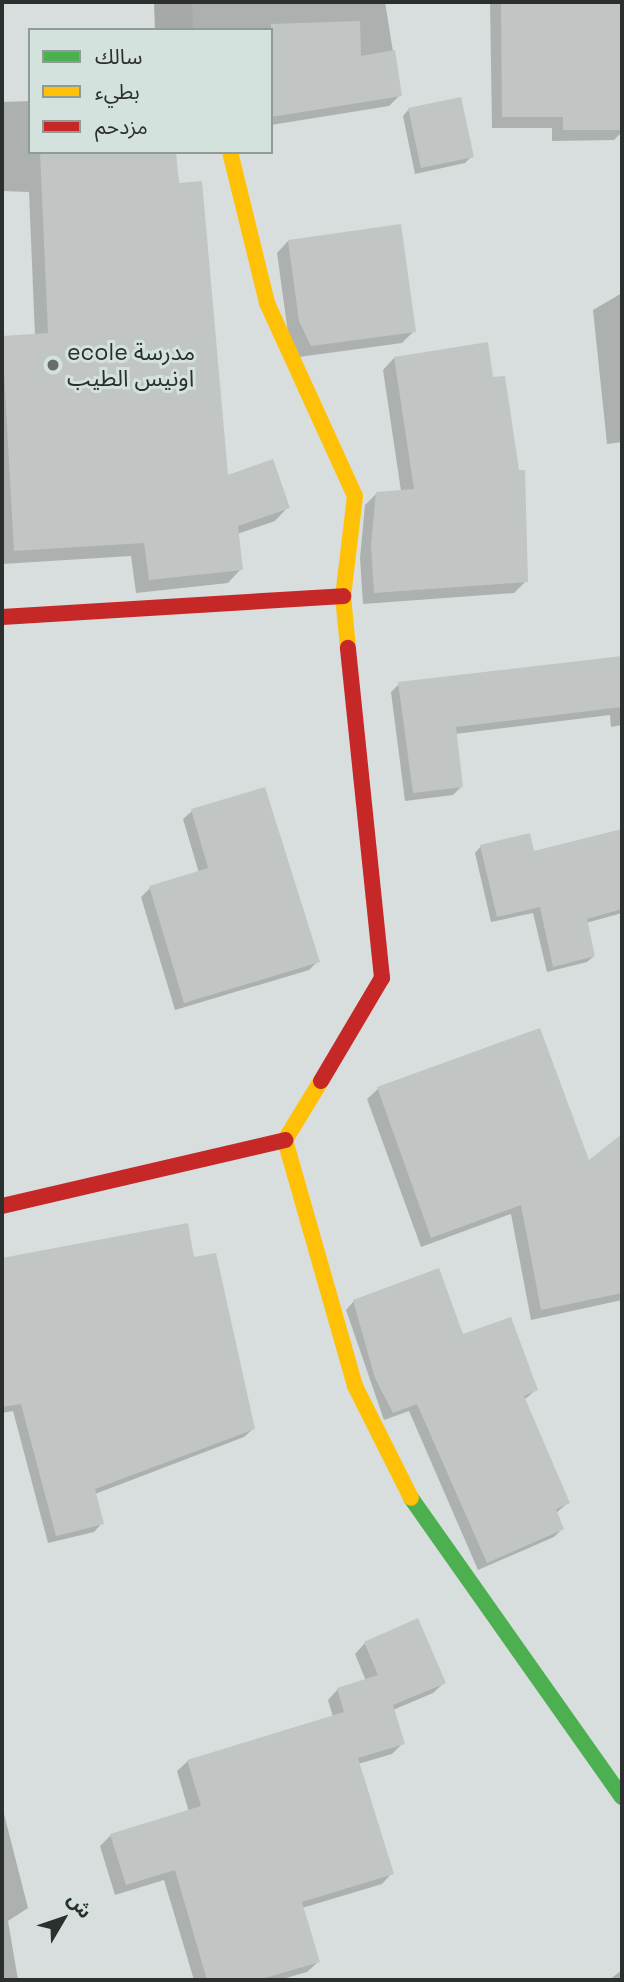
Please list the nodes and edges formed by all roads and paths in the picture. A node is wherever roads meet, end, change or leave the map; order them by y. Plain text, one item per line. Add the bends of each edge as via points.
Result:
1 (173, 2) edge
2 (174, 28) edge
3 (231, 154) edge
4 (343, 596) junction
5 (2, 617) edge
6 (285, 1140) junction
7 (2, 1206) edge
8 (622, 1797) edge

1 - 2 street
3 - 4 street via 268,303 355,496
4 - 5 street
4 - 6 street via 382,978
6 - 7 street
6 - 8 street via 355,1386 417,1509

